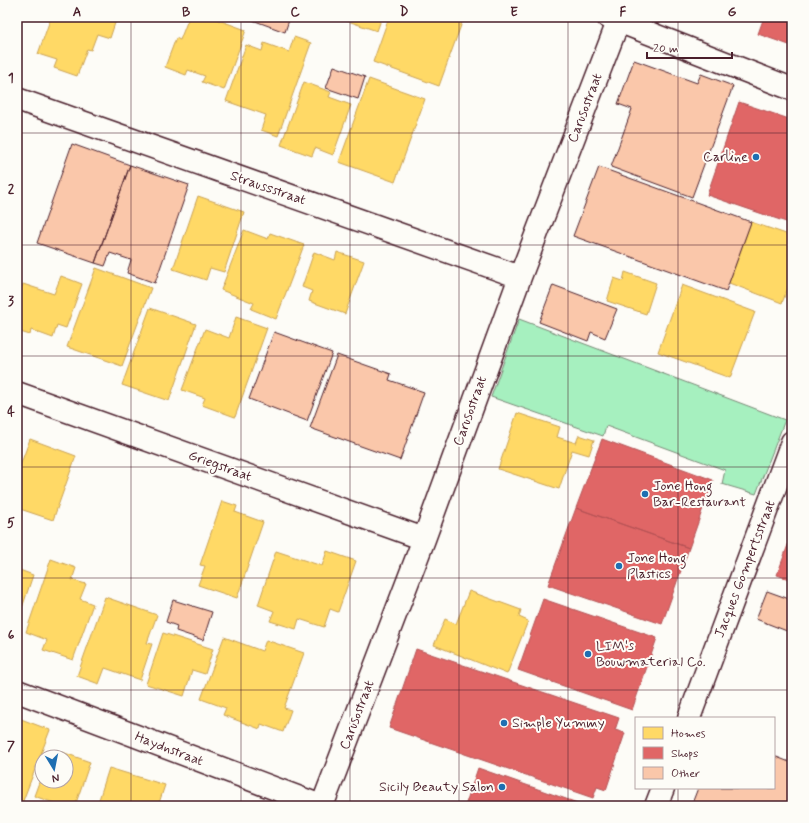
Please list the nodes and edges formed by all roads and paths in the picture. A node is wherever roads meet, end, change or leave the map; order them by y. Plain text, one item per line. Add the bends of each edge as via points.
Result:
1 (615, 18) edge
2 (792, 89) edge
3 (17, 99) edge
4 (520, 277) junction
5 (17, 394) edge
6 (792, 442) edge
7 (424, 539) junction
8 (17, 691) edge
9 (689, 717) edge
10 (662, 789) edge
11 (321, 806) edge
12 (656, 806) edge

1 - 2 street
1 - 4 street, Carusostraat
3 - 4 street, Straussstraat
4 - 7 street, Carusostraat
5 - 7 street, Griegstraat
6 - 9 street, Jacques Gompertsstraat
7 - 11 street, Carusostraat
8 - 11 street, Haydnstraat
10 - 12 street

